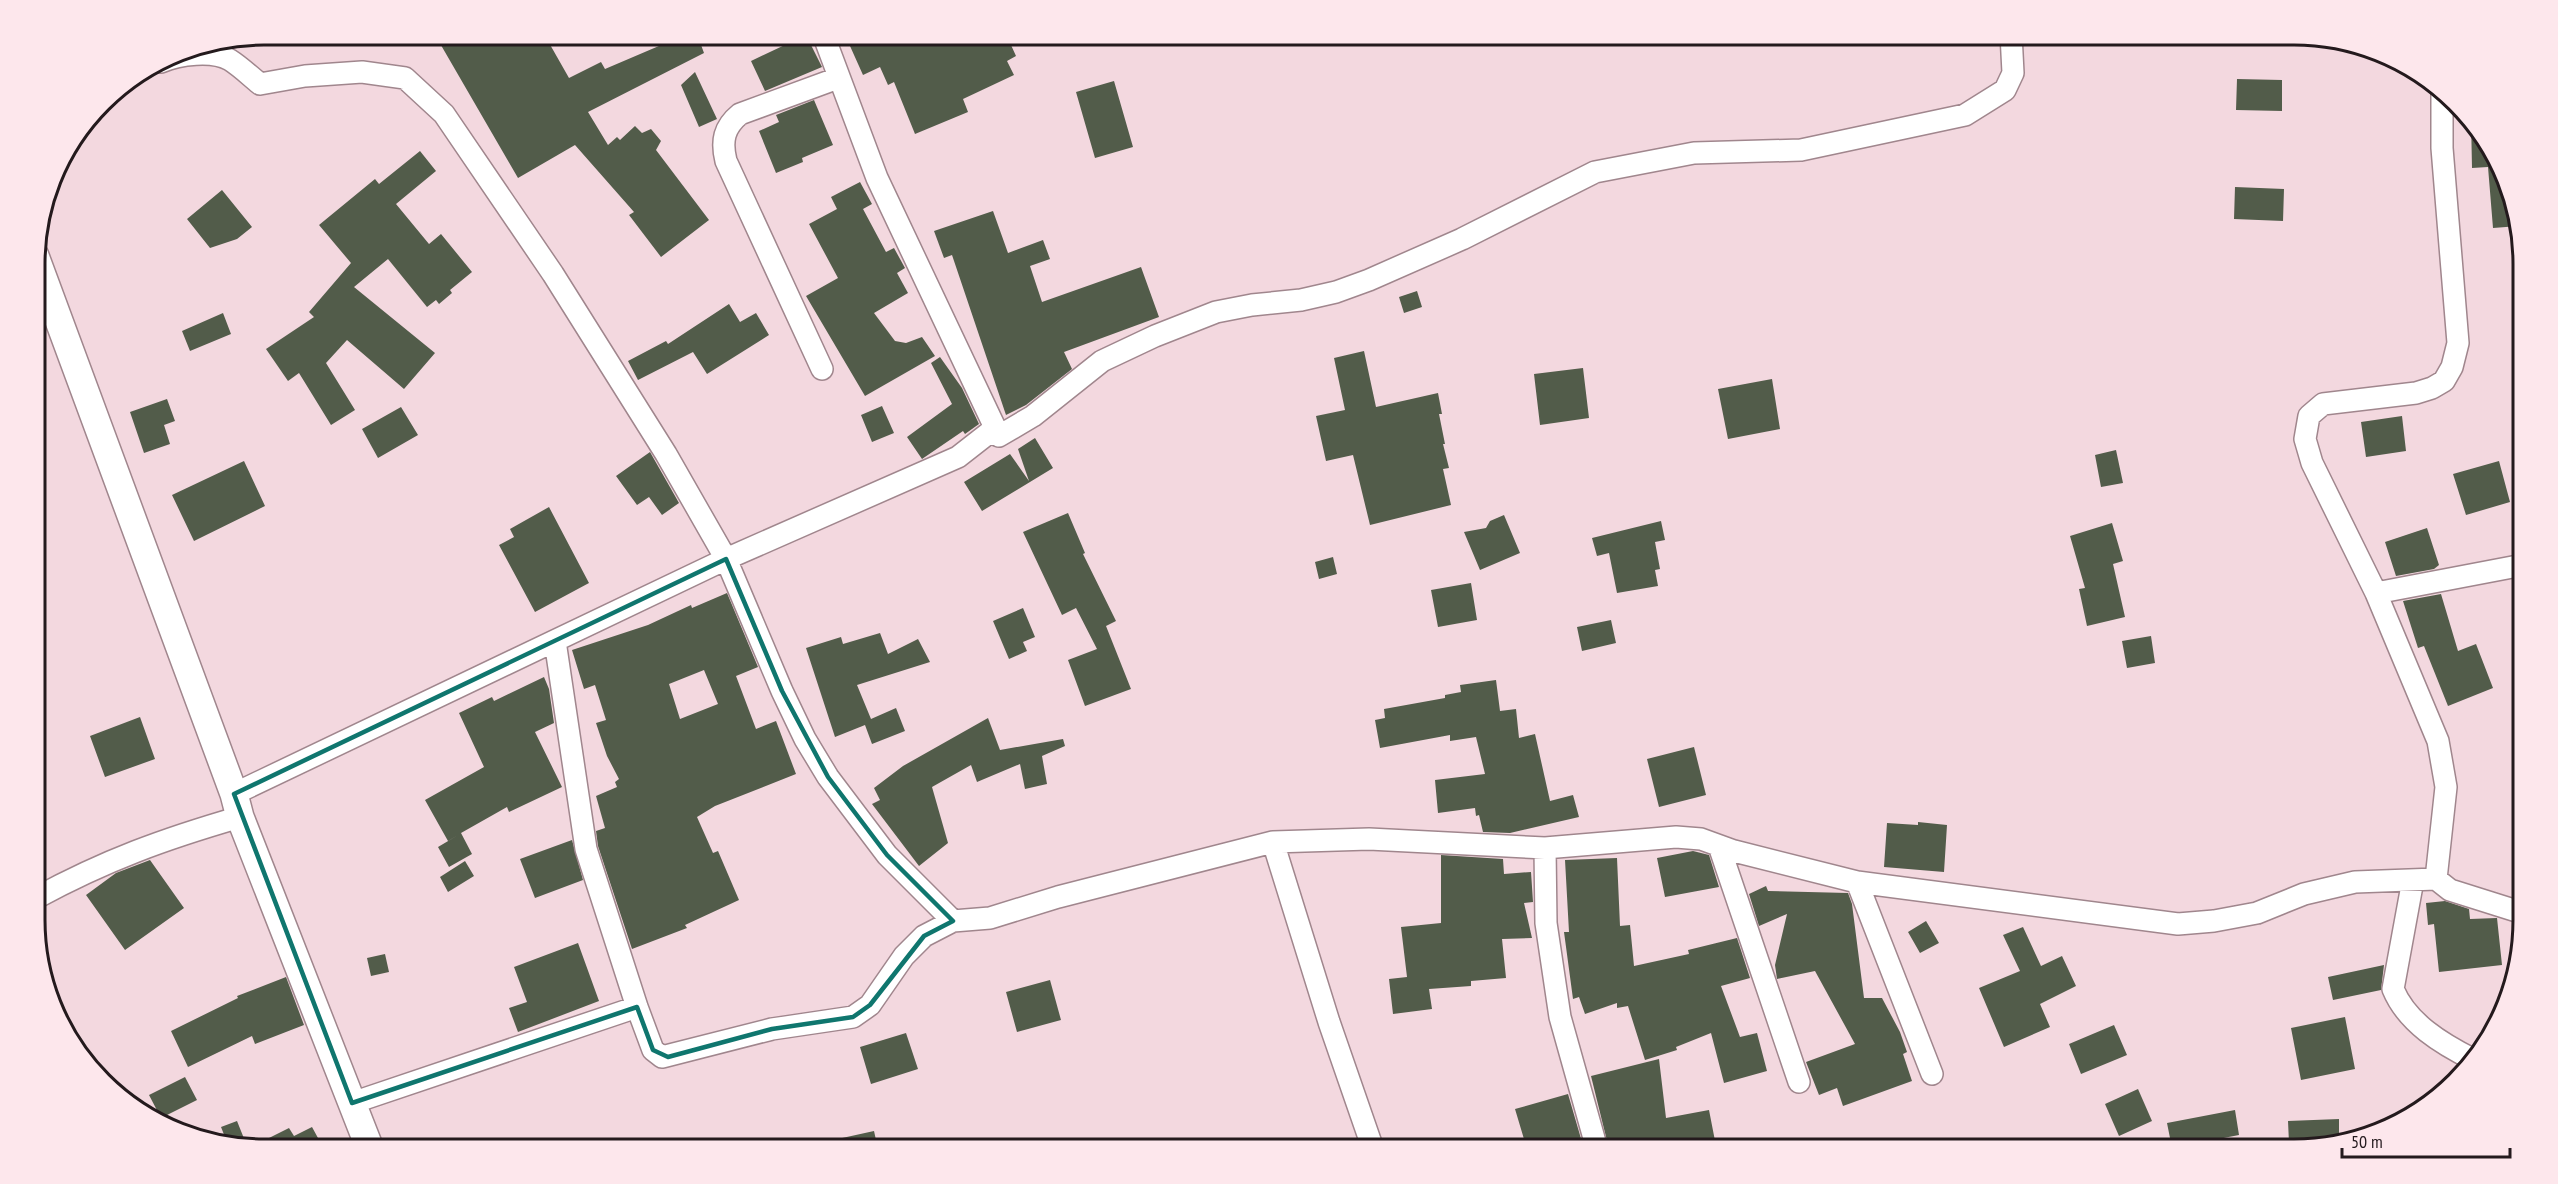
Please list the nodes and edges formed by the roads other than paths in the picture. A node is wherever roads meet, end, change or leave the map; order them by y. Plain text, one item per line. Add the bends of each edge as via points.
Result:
1 (827, 45) edge
2 (2012, 45) edge
3 (197, 56) edge
4 (838, 78) junction
5 (2442, 103) edge
6 (45, 283) edge
7 (822, 369) dead end
8 (999, 436) junction
9 (726, 559) junction
10 (2513, 567) edge
11 (2376, 593) junction
12 (555, 641) junction
13 (237, 805) junction
14 (1273, 842) junction
15 (1719, 846) junction
16 (1545, 848) junction
17 (2436, 879) junction
18 (2413, 880) junction
19 (1857, 882) junction
20 (45, 893) edge
21 (2513, 910) edge
22 (953, 921) junction
23 (637, 1007) junction
24 (2466, 1056) edge
25 (1932, 1074) dead end
26 (1799, 1082) dead end
27 (352, 1103) junction
28 (366, 1139) edge
29 (1370, 1139) edge
30 (1594, 1139) edge

1 - 4 street
2 - 8 street via 2013,73 2005,90 1965,115 1801,150 1694,153 1595,172 1369,280 1301,300 1216,312 1155,336 1102,362 1033,416
3 - 9 street via 229,59 260,84 362,72 405,78 444,114 553,274 661,445
4 - 7 street via 740,114 724,135 726,161
4 - 8 street via 877,178
5 - 11 street via 2442,148 2458,343 2452,367 2444,381 2416,393 2323,404 2309,416 2305,439 2312,464
6 - 13 street
8 - 9 street via 990,432 958,457
9 - 12 street
9 - 22 street via 782,691 828,777 886,855
10 - 11 street
11 - 17 street via 2438,741 2446,788
12 - 13 street
12 - 23 street via 586,849
13 - 20 street via 89,869
13 - 27 street
14 - 16 street via 1369,839
14 - 22 street via 990,918
14 - 29 street
15 - 16 street via 1701,839 1676,837
15 - 19 street
15 - 26 street
16 - 30 street via 1546,923 1560,1017
17 - 18 street
17 - 21 street via 2450,890
18 - 19 street via 2355,882 2304,894 2256,913 2178,924
18 - 24 street via 2393,989 2400,1005 2422,1027
19 - 25 street
22 - 23 street via 924,936 904,956 870,1005 838,1022 772,1029 662,1057 653,1050
23 - 27 street
27 - 28 street

